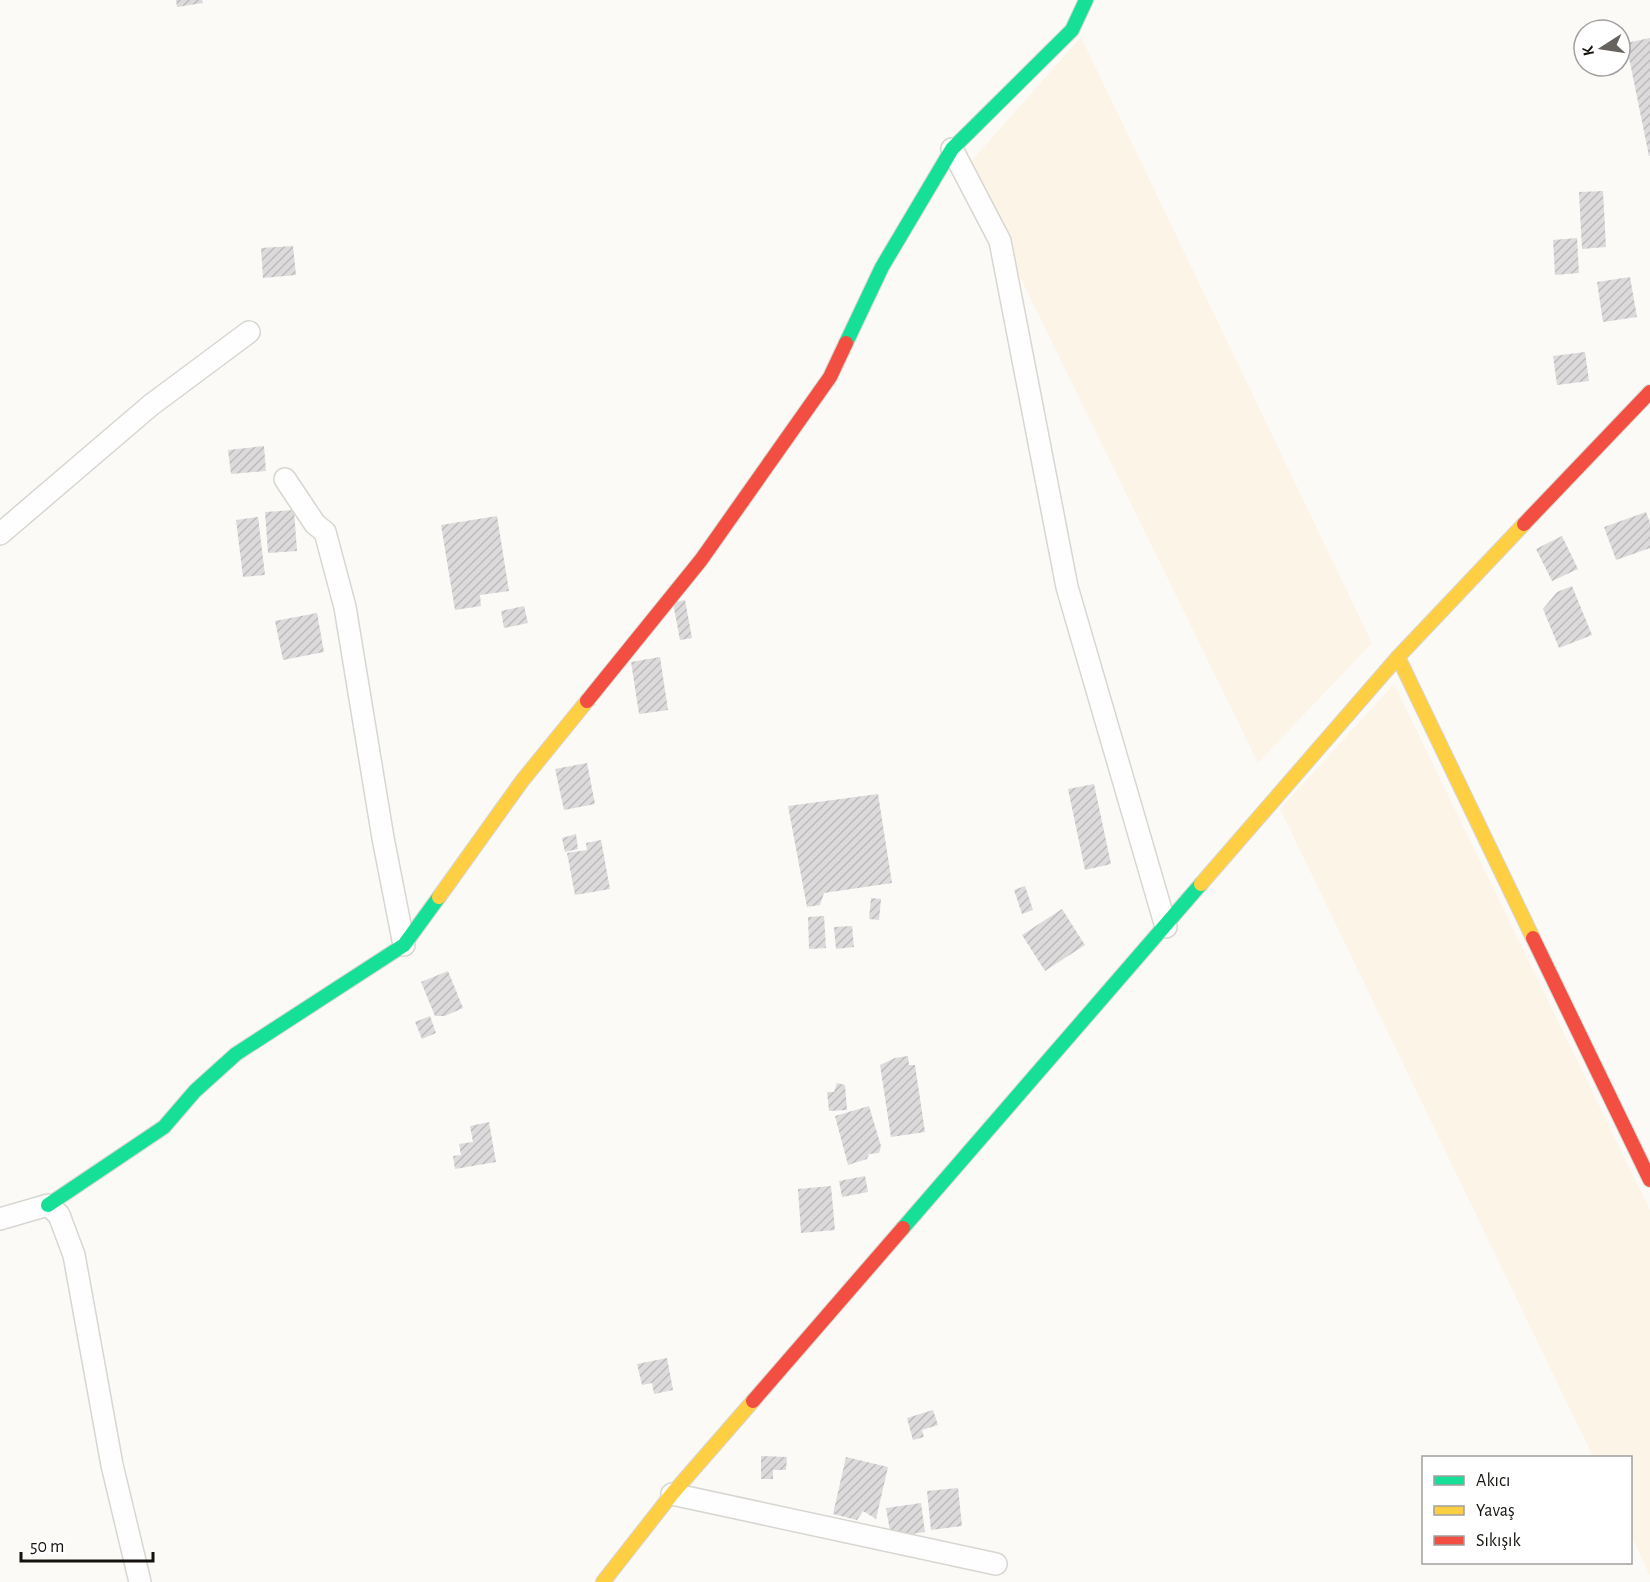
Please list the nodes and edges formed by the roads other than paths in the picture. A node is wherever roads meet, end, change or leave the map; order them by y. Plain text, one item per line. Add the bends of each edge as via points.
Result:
1 (1086, 0) edge
2 (952, 149) junction
3 (249, 332) dead end
4 (1650, 392) edge
5 (285, 480) dead end
6 (0, 534) edge
7 (1398, 657) junction
8 (1166, 927) junction
9 (404, 945) junction
10 (1650, 1180) edge
11 (48, 1205) junction
12 (0, 1219) edge
13 (672, 1494) junction
14 (996, 1564) dead end
15 (140, 1582) edge
16 (603, 1582) edge

1 - 2 street via 1072,30
2 - 8 street via 1000,241 1067,587
2 - 9 street via 882,267 830,377 701,560 522,781
3 - 6 street via 151,405
4 - 7 street
5 - 9 street via 315,524 325,532 345,607
7 - 8 street
7 - 10 street
8 - 13 street
9 - 11 street via 236,1054 195,1091 164,1127
11 - 12 street
11 - 15 street via 59,1215 74,1255 112,1465
13 - 14 street
13 - 16 street

